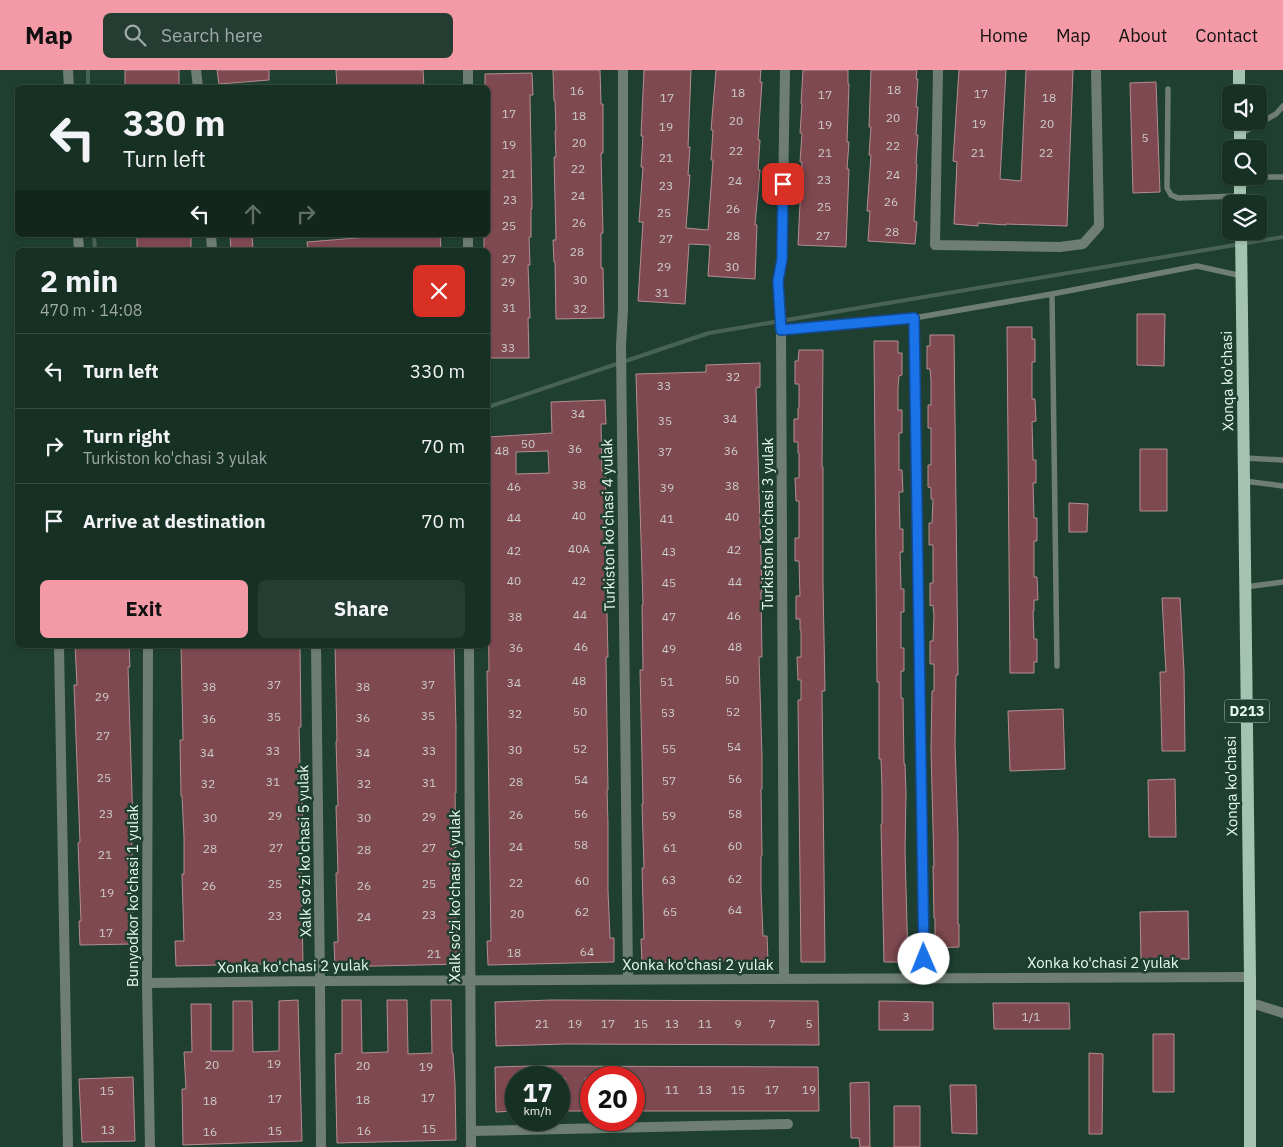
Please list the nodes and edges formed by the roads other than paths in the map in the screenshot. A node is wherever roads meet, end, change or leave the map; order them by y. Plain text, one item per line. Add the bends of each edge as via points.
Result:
1 (68, 70) edge
2 (196, 70) edge
3 (468, 70) edge
4 (623, 70) edge
5 (785, 70) edge
6 (938, 70) edge
7 (1096, 70) edge
8 (1239, 70) edge
9 (69, 85) edge
10 (198, 85) edge
11 (468, 85) edge
12 (1239, 85) edge
13 (1168, 90) dead end
14 (1283, 106) edge
15 (1240, 130) edge
16 (1240, 134) junction
17 (1240, 140) edge
18 (1283, 177) edge
19 (1240, 193) edge
20 (1241, 240) edge
21 (1242, 276) junction
22 (1052, 294) junction
23 (914, 318) junction
24 (781, 330) junction
25 (1244, 458) junction
26 (1283, 460) edge
27 (1244, 481) junction
28 (1283, 486) edge
29 (1283, 582) edge
30 (1245, 587) junction
31 (59, 648) edge
32 (148, 648) edge
33 (316, 648) edge
34 (469, 648) edge
35 (1057, 666) dead end
36 (1250, 977) junction
37 (924, 978) junction
38 (628, 979) junction
39 (784, 979) junction
40 (469, 980) junction
41 (320, 981) junction
42 (147, 983) junction
43 (1250, 1004) junction
44 (1283, 1013) edge
45 (788, 1124) dead end
46 (471, 1131) junction
47 (68, 1147) edge
48 (150, 1147) edge
49 (321, 1147) edge
50 (471, 1147) edge
51 (1250, 1147) edge

1 - 9 street
2 - 10 street
3 - 11 street
4 - 38 street, Turkiston ko'chasi 4 yulak via 621,346
5 - 24 street, Turkiston ko'chasi 3 yulak via 782,259 778,281
6 - 7 street via 936,245 1060,247 1083,244 1098,226
8 - 12 main road
13 - 19 lane via 1167,188 1171,195 1178,198
14 - 16 lane via 1276,114
15 - 16 main road
16 - 17 main road
18 - 19 lane via 1266,177
20 - 21 main road, D213
21 - 22 lane via 1198,266
21 - 25 main road, Xonqa ko'chasi / D213
22 - 23 lane
22 - 35 lane
23 - 24 lane
23 - 37 lane
24 - 39 street, Turkiston ko'chasi 3 yulak
25 - 26 lane
25 - 27 main road, Xonqa ko'chasi / D213
27 - 28 lane
27 - 30 main road, Xonqa ko'chasi / D213
29 - 30 lane
30 - 36 main road, Xonqa ko'chasi / D213
31 - 47 street
32 - 42 street, Bunyodkor ko'chasi 1 yulak
33 - 41 street, Xalk so'zi ko'chasi 5 yulak
34 - 40 street, Xalk so'zi ko'chasi 6 yulak
36 - 37 street, Xonka ko'chasi 2 yulak
36 - 43 main road, Xonqa ko'chasi / D213
37 - 39 street, Xonka ko'chasi 2 yulak
38 - 39 street, Xonka ko'chasi 2 yulak
38 - 40 street, Xonka ko'chasi 2 yulak
40 - 41 street, Xonka ko'chasi 2 yulak
40 - 46 street, Xalk so'zi ko'chasi 6 yulak
41 - 42 street, Xonka ko'chasi 2 yulak
41 - 49 street, Xalk so'zi ko'chasi 5 yulak
42 - 48 street, Bunyodkor ko'chasi 1 yulak
43 - 44 street
43 - 51 main road, Xonqa ko'chasi / D213
45 - 46 street
46 - 50 street, Xalk so'zi ko'chasi 6 yulak

